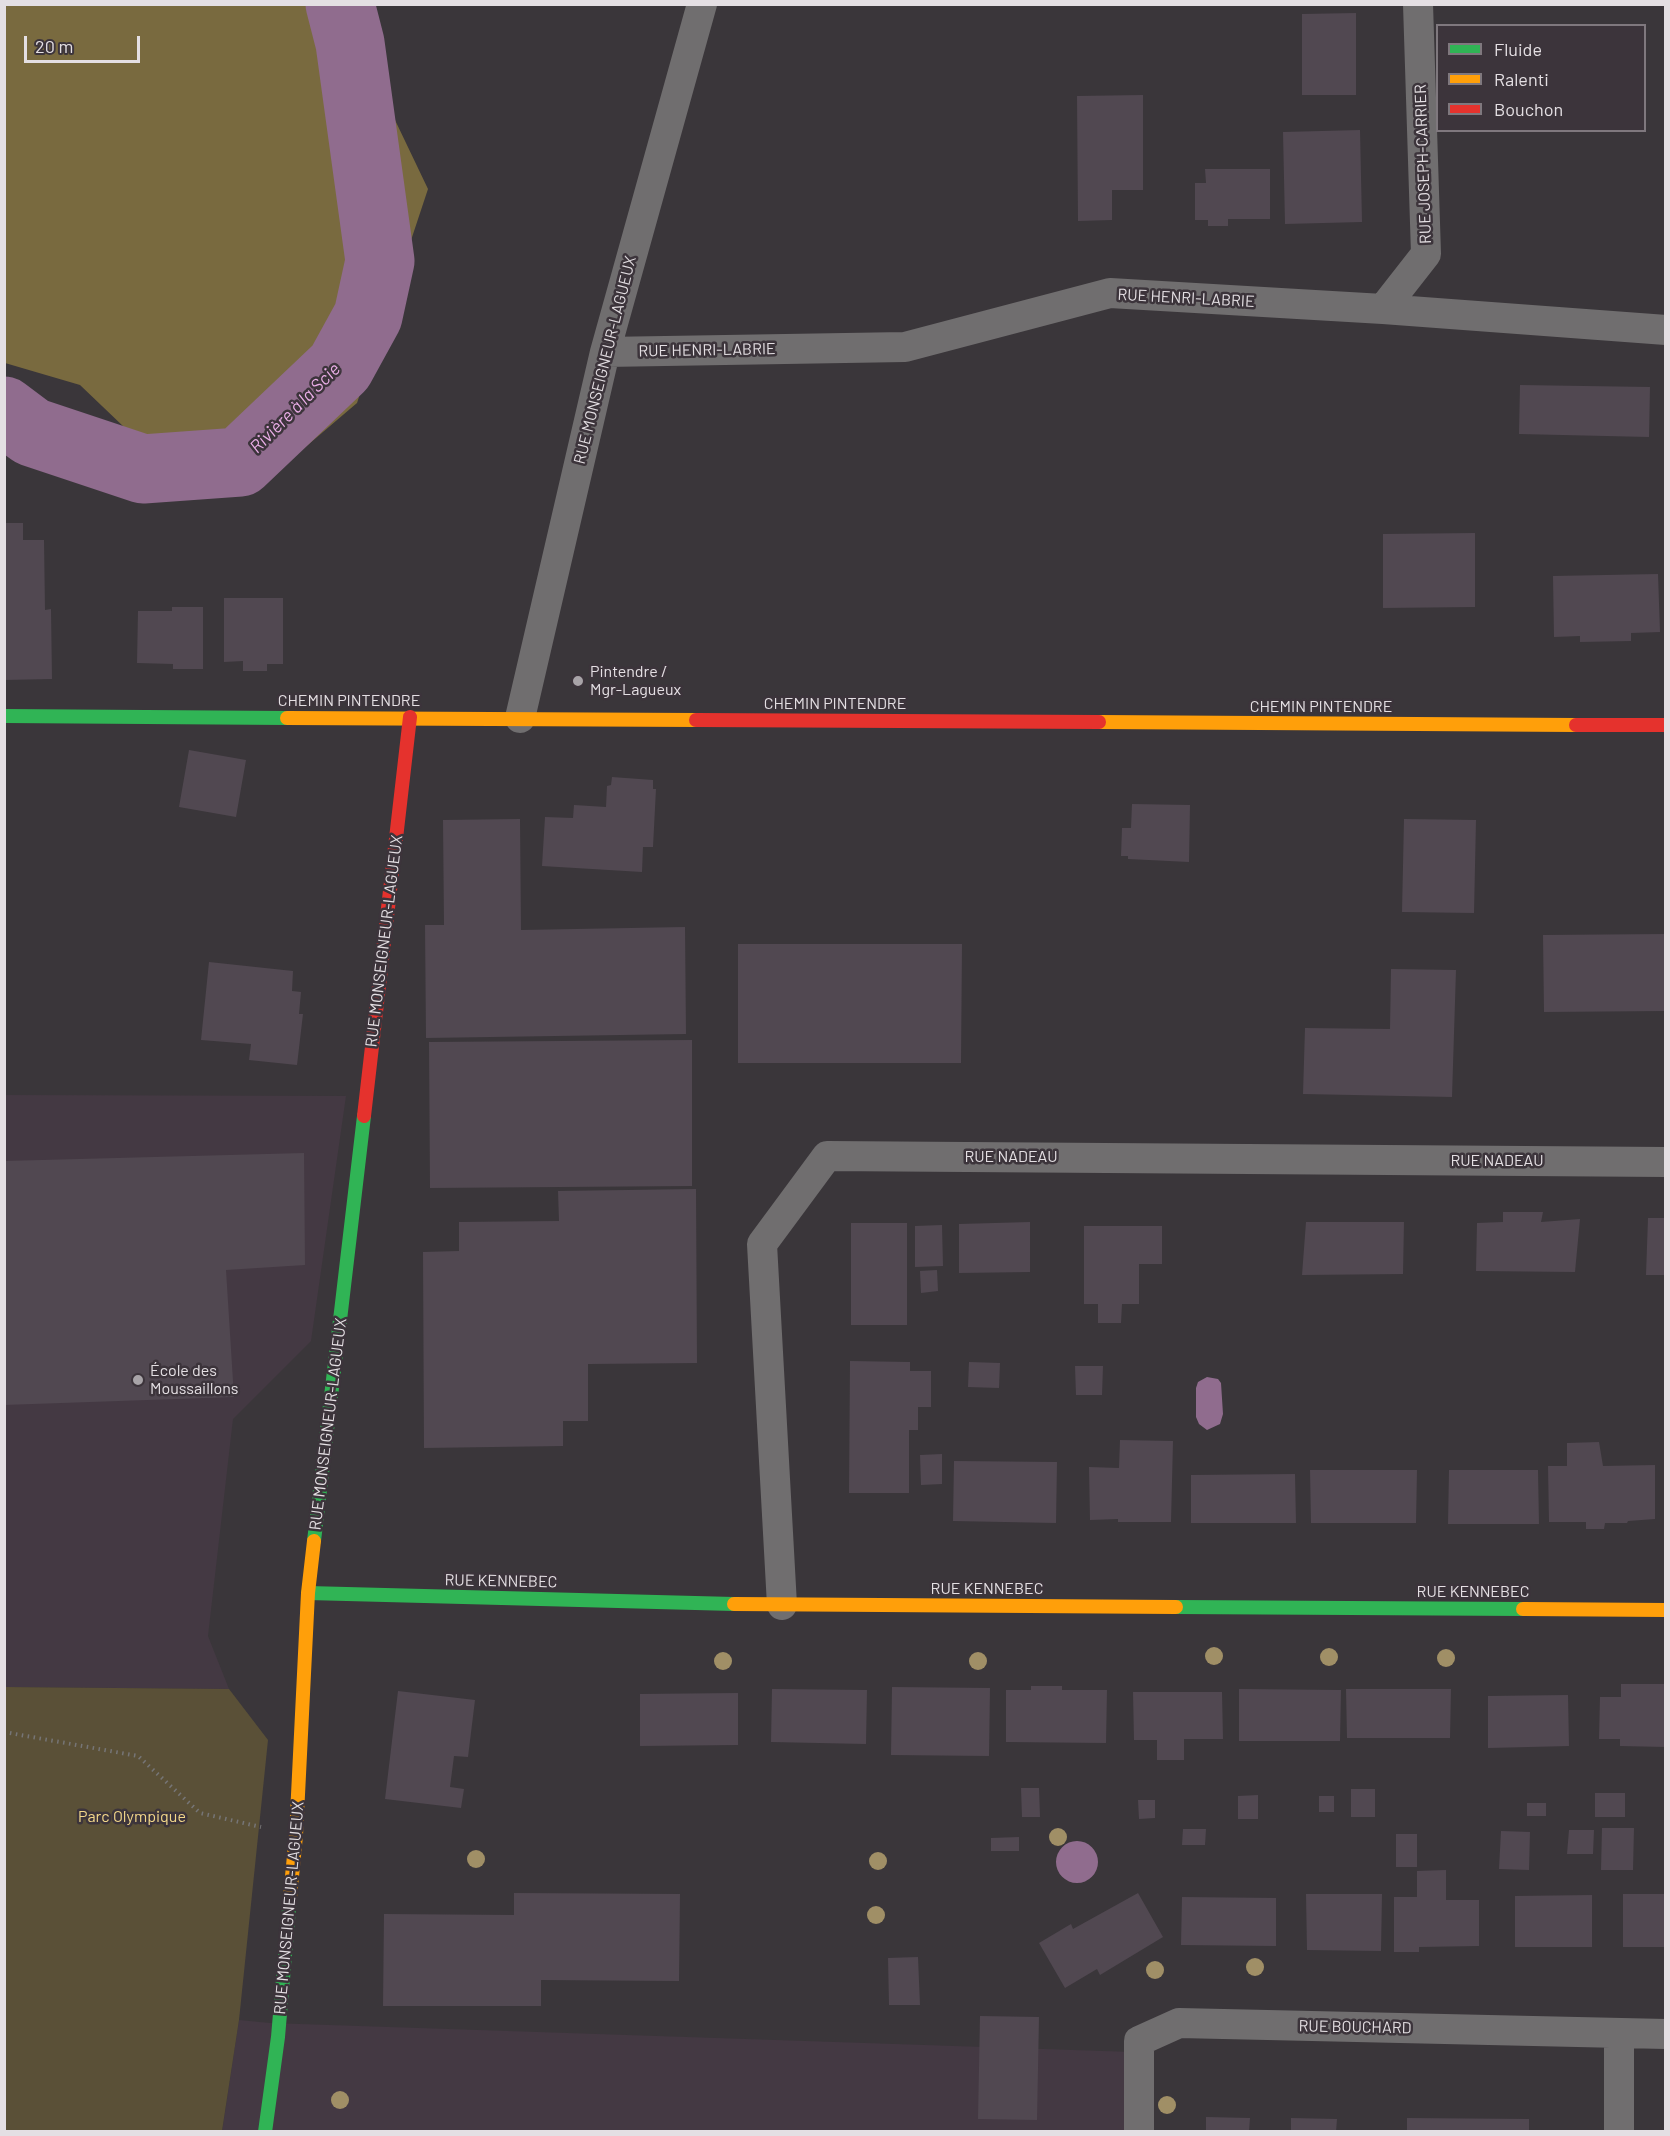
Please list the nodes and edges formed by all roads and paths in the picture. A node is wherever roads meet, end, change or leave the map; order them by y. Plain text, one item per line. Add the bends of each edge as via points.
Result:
1 (702, 4) edge
2 (1418, 4) edge
3 (1383, 309) junction
4 (1665, 330) edge
5 (604, 352) junction
6 (4, 716) edge
7 (410, 717) junction
8 (520, 718) junction
9 (1665, 725) edge
10 (1665, 1162) edge
11 (308, 1593) junction
12 (782, 1605) junction
13 (1665, 1610) edge
14 (4, 1732) edge
15 (296, 1835) junction
16 (1619, 2034) junction
17 (1665, 2034) edge
18 (265, 2132) edge
19 (1138, 2132) edge
20 (1619, 2132) edge

1 - 5 street, RUE MONSEIGNEUR-LAGUEUX
2 - 3 street, RUE JOSEPH-CARRIER via 1426,254
3 - 4 street, RUE HENRI-LABRIE
3 - 5 street, RUE HENRI-LABRIE via 1110,293 905,347
5 - 8 street, RUE MONSEIGNEUR-LAGUEUX
6 - 7 street, CHEMIN PINTENDRE
7 - 8 street, CHEMIN PINTENDRE
7 - 11 street, RUE MONSEIGNEUR-LAGUEUX
8 - 9 street, CHEMIN PINTENDRE
10 - 12 street, RUE NADEAU via 827,1156 762,1244
11 - 12 street, RUE KENNEBEC
11 - 15 street, RUE MONSEIGNEUR-LAGUEUX
12 - 13 street, RUE KENNEBEC
14 - 15 path via 138,1756 200,1813
15 - 18 street, RUE MONSEIGNEUR-LAGUEUX via 278,2037
16 - 17 street, RUE BOUCHARD
16 - 19 street, RUE BOUCHARD via 1179,2023 1139,2041
16 - 20 street

